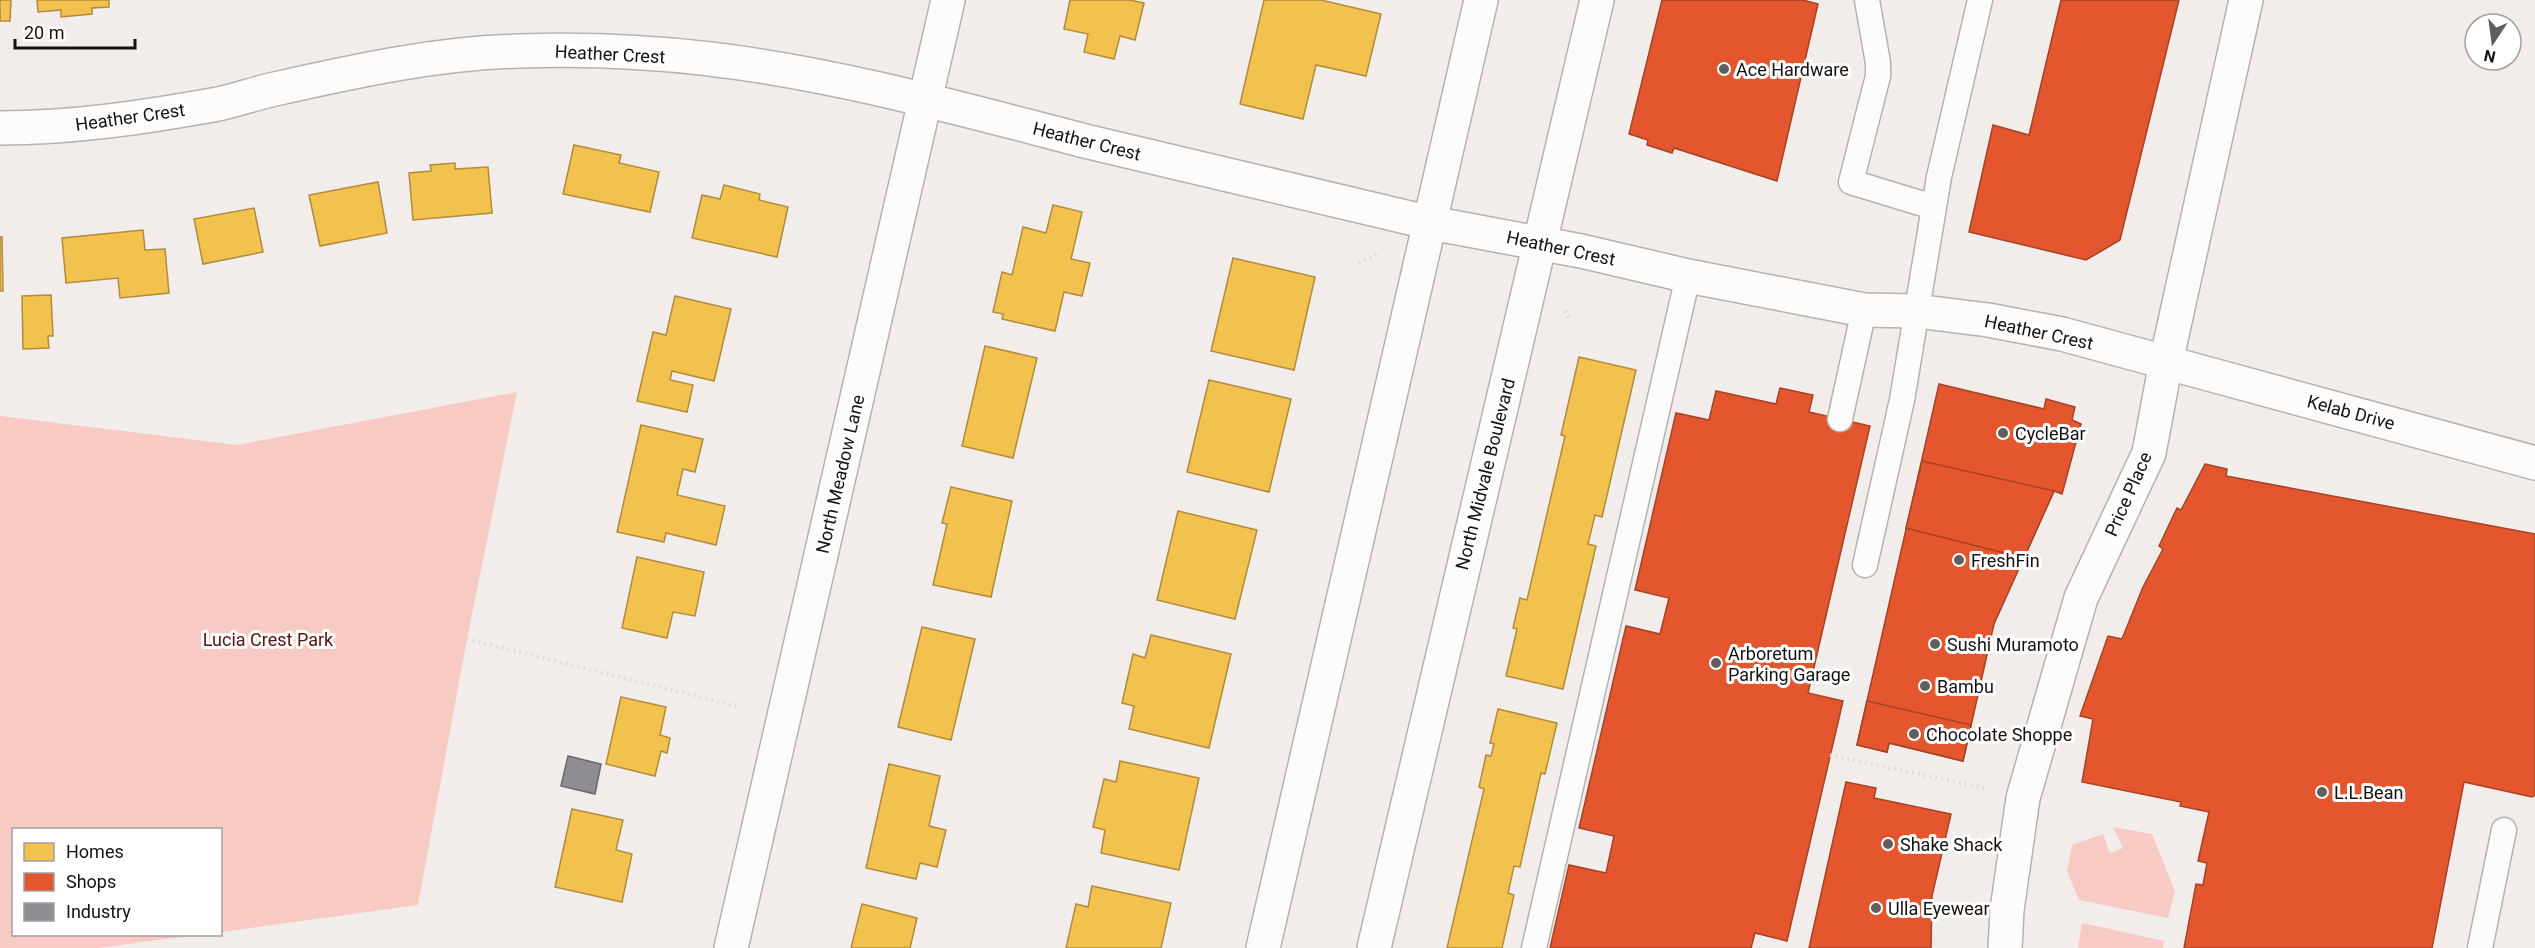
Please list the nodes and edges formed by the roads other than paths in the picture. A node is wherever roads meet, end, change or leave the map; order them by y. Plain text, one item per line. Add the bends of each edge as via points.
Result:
1 (948, 0) edge
2 (1481, 0) edge
3 (1597, 0) edge
4 (1867, 0) edge
5 (1980, 0) edge
6 (2246, 0) edge
7 (925, 100) junction
8 (0, 128) edge
9 (1934, 207) junction
10 (1431, 223) junction
11 (1540, 243) junction
12 (1688, 276) junction
13 (1864, 310) junction
14 (1916, 312) junction
15 (2166, 362) junction
16 (1840, 419) dead end
17 (2535, 463) edge
18 (1865, 565) dead end
19 (2504, 830) dead end
20 (731, 948) edge
21 (1263, 948) edge
22 (1374, 948) edge
23 (1534, 948) edge
24 (2005, 948) edge
25 (2480, 948) edge

1 - 7 street, North Meadow Lane
2 - 10 street
3 - 11 street, North Midvale Boulevard
4 - 9 lane via 1878,76 1851,182
5 - 9 lane
6 - 15 street, Price Place
7 - 8 street, Heather Crest via 710,59 565,50 515,51 409,62 222,103 125,119
7 - 10 street, Heather Crest
7 - 20 street, North Meadow Lane
9 - 14 lane
10 - 11 street, Heather Crest
10 - 21 street
11 - 12 street, Heather Crest
11 - 22 street, North Midvale Boulevard
12 - 13 street, Heather Crest
12 - 23 lane
13 - 14 street, Heather Crest
13 - 16 lane
14 - 15 street, Heather Crest via 2062,334
14 - 18 lane via 1902,400
15 - 17 street, Kelab Drive
15 - 24 street, Price Place via 2149,453 2081,598 2023,798
19 - 25 lane

